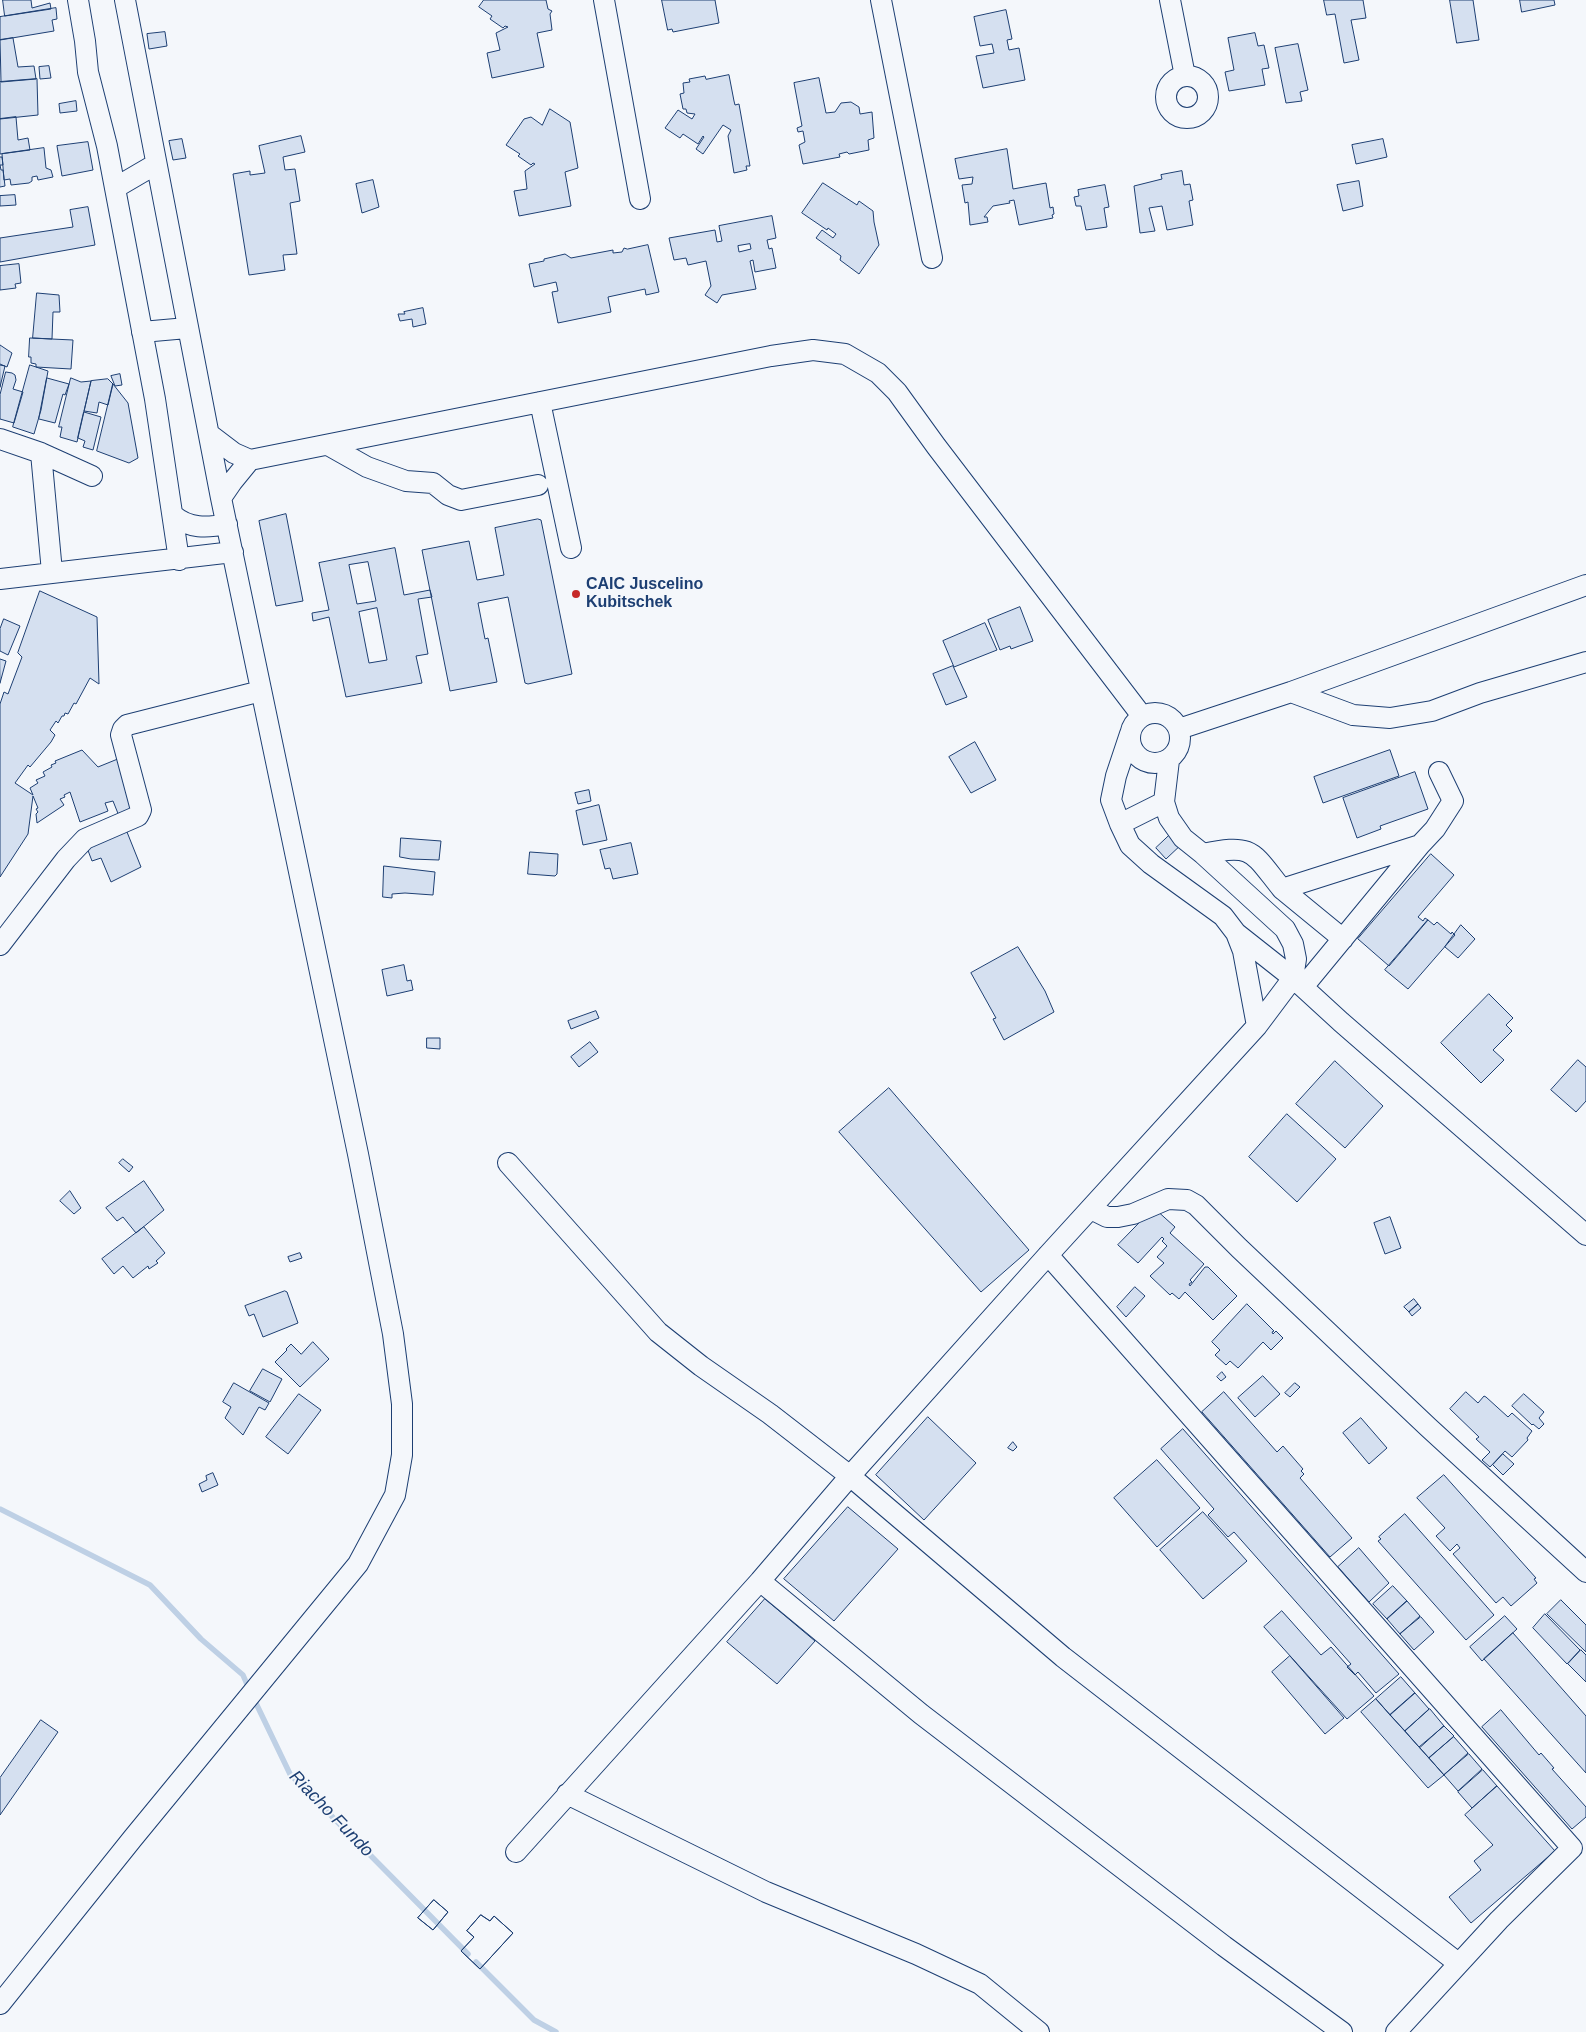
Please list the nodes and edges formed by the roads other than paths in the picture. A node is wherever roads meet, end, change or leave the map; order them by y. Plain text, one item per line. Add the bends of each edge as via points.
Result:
1 (78, 0) edge
2 (125, 0) edge
3 (604, 0) edge
4 (881, 0) edge
5 (1170, 0) edge
6 (1185, 76) dead end
7 (156, 164) junction
8 (115, 188) junction
9 (640, 199) dead end
10 (932, 258) dead end
11 (188, 328) junction
12 (142, 332) junction
13 (540, 402) junction
14 (208, 434) junction
15 (0, 439) edge
16 (328, 445) junction
17 (41, 453) junction
18 (250, 460) junction
19 (92, 476) dead end
20 (538, 485) dead end
21 (221, 498) junction
22 (173, 515) junction
23 (227, 524) junction
24 (572, 548) dead end
25 (233, 552) junction
26 (179, 560) junction
27 (52, 572) junction
28 (0, 579) edge
29 (1586, 585) edge
30 (1586, 662) edge
31 (261, 691) junction
32 (1291, 692) junction
33 (1142, 716) junction
34 (1180, 729) junction
35 (1130, 734) junction
36 (1169, 760) junction
37 (1439, 772) dead end
38 (1164, 802) junction
39 (1120, 824) junction
40 (1420, 845) junction
41 (1203, 854) junction
42 (1282, 890) junction
43 (1236, 933) junction
44 (1342, 939) junction
45 (0, 945) edge
46 (1298, 983) junction
47 (1257, 1026) junction
48 (508, 1163) dead end
49 (1091, 1209) junction
50 (1586, 1235) edge
51 (1048, 1256) junction
52 (850, 1476) junction
53 (1586, 1572) edge
54 (760, 1581) junction
55 (567, 1794) junction
56 (1579, 1844) edge
57 (516, 1852) dead end
58 (1458, 1963) junction
59 (0, 2004) edge
60 (1039, 2032) edge
61 (1342, 2032) edge
62 (1396, 2032) edge

1 - 8 street via 88,72
2 - 7 street
3 - 9 street
4 - 10 street
5 - 6 street
7 - 8 street
7 - 11 street
8 - 12 street
11 - 12 street
11 - 14 street
12 - 22 street
13 - 16 street
13 - 24 street
13 - 33 street via 771,356 813,350 846,354 878,373 897,392
14 - 18 street
14 - 21 street
15 - 17 street
16 - 18 street
16 - 20 street via 368,467 406,481 433,483 461,500
17 - 19 street
17 - 27 street
18 - 21 street
21 - 23 street
22 - 23 street via 187,525 207,528
22 - 26 street
23 - 25 street
25 - 26 street
25 - 31 street
26 - 27 street
27 - 28 street
29 - 32 street
30 - 32 street via 1480,693 1432,711 1390,718 1353,714
31 - 45 street via 127,725 122,729 140,810 138,816 84,839
31 - 59 street via 393,1334 402,1404 402,1454 395,1495 358,1564
32 - 34 street
33 - 34 street via 1153,712 1164,714
33 - 35 street
34 - 36 street via 1178,752
35 - 36 street via 1136,756 1158,764
35 - 39 street via 1111,800
36 - 38 street
37 - 40 street via 1453,801
38 - 39 street
38 - 41 street via 1169,818 1183,838
39 - 43 street via 1130,845 1223,916
40 - 42 street
40 - 44 street
41 - 42 street via 1228,848 1246,849
41 - 46 street via 1285,929 1293,944
42 - 44 street
43 - 46 street
43 - 47 street via 1243,951
44 - 46 street
46 - 47 street
46 - 50 street
47 - 49 street
48 - 52 street via 658,1332
49 - 51 street
49 - 53 street via 1118,1217 1134,1214 1168,1199 1187,1200 1196,1205 1428,1427
51 - 52 street
51 - 56 street
52 - 54 street
52 - 58 street via 1063,1657
54 - 55 street
54 - 61 street via 921,1714
55 - 57 street
55 - 60 street via 734,1877 980,1984
56 - 58 street
58 - 62 street

